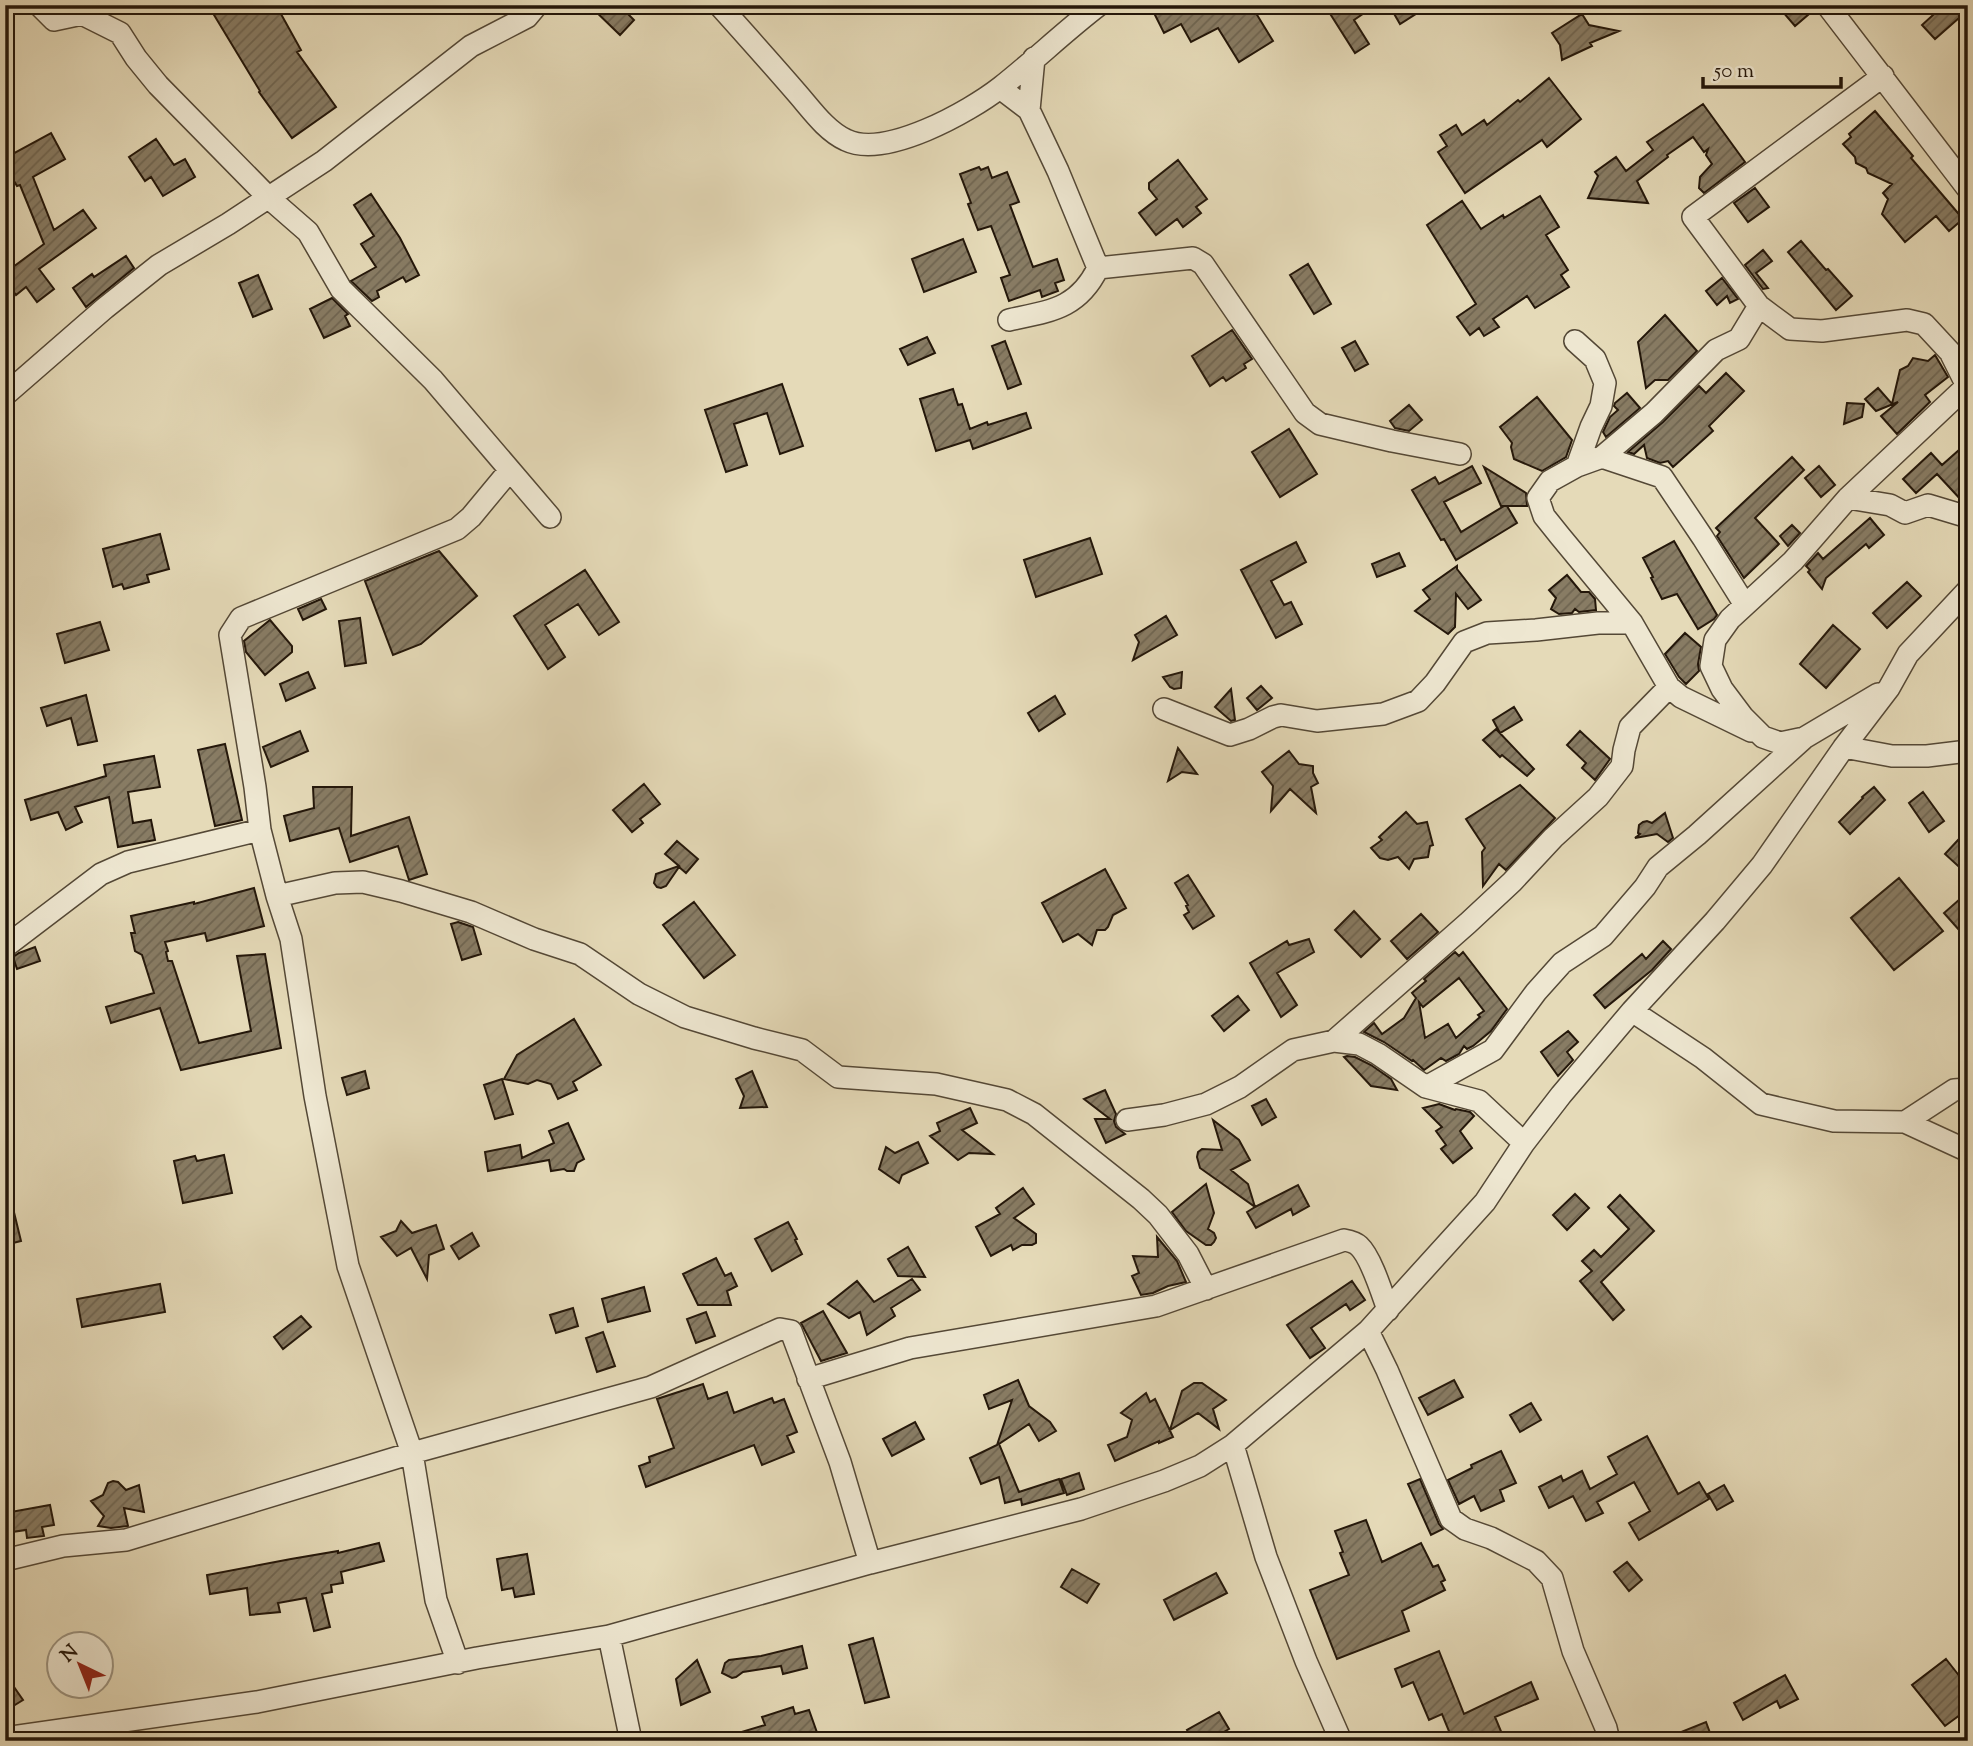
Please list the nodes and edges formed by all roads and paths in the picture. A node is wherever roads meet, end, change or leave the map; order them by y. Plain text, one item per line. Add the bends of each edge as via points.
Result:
1 (39, 5) edge
2 (537, 5) edge
3 (719, 5) edge
4 (1099, 5) edge
5 (1827, 5) edge
6 (1034, 58) junction
7 (1882, 76) junction
8 (1000, 88) junction
9 (1029, 110) junction
10 (1968, 189) edge
11 (269, 198) junction
12 (1098, 268) junction
13 (1759, 306) junction
14 (1009, 320) dead end
15 (1574, 341) dead end
16 (1967, 386) edge
17 (5, 395) edge
18 (1460, 454) dead end
19 (1602, 457) junction
20 (1577, 466) junction
21 (510, 470) junction
22 (1848, 499) junction
23 (550, 517) dead end
24 (1968, 517) edge
25 (1968, 590) edge
26 (1745, 605) junction
27 (1632, 623) junction
28 (1669, 687) junction
29 (1889, 688) junction
30 (1164, 709) dead end
31 (1763, 737) junction
32 (1804, 738) junction
33 (1844, 747) junction
34 (1968, 751) edge
35 (260, 830) junction
36 (277, 896) junction
37 (5, 947) edge
38 (1632, 1010) junction
39 (1335, 1041) junction
40 (1426, 1087) junction
41 (1968, 1089) edge
42 (1127, 1120) dead end
43 (1905, 1122) junction
44 (1524, 1143) junction
45 (1968, 1151) edge
46 (1206, 1289) junction
47 (1388, 1310) junction
48 (1368, 1331) junction
49 (808, 1379) junction
50 (1233, 1446) junction
51 (412, 1453) junction
52 (5, 1560) edge
53 (870, 1563) junction
54 (609, 1636) junction
55 (458, 1663) junction
56 (13, 1739) edge
57 (631, 1741) edge
58 (1341, 1741) edge
59 (1609, 1741) edge

1 - 11 street via 54,20 82,14 120,33 158,85
2 - 11 street via 527,17 471,46 324,161
3 - 8 street via 825,124 847,141 879,145 898,140 952,118
4 - 6 street
5 - 7 street
6 - 8 street
6 - 9 street
7 - 10 street
7 - 13 street via 1693,217
8 - 9 street
9 - 12 street
11 - 17 street via 150,271
11 - 21 street via 308,232 341,289 433,380
12 - 14 street via 1073,301
12 - 18 street via 1198,260 1312,419
13 - 16 street via 1790,329 1822,331 1907,320 1924,324 1950,352
13 - 19 street via 1739,339 1716,350 1654,413
15 - 20 street via 1595,359 1605,383 1601,406
16 - 22 street
19 - 20 street
19 - 26 street via 1662,477
20 - 27 street via 1550,481 1538,498 1544,516
21 - 23 street
21 - 35 street via 457,528 242,618 230,635
22 - 24 street via 1890,505 1905,513 1928,505
22 - 26 street via 1793,561
25 - 29 street via 1908,654
26 - 31 street via 1715,640 1711,666 1722,689
27 - 28 street
27 - 30 street via 1487,632 1464,642 1418,701 1382,715 1317,721 1281,715 1230,735
28 - 31 street via 1681,698
28 - 39 street via 1630,727 1622,766 1598,797 1468,923
29 - 32 street
29 - 33 street
31 - 32 street via 1780,743
32 - 40 street via 1658,867 1603,936 1562,963 1493,1050
33 - 34 street via 1892,756
33 - 38 street via 1762,865
35 - 36 street
35 - 37 street via 128,862 101,874
36 - 46 street via 335,883 363,882 401,891 580,954 639,994 685,1017 802,1051 838,1077 936,1084 1007,1100 1034,1114 1142,1199 1188,1254
36 - 51 street via 291,939 348,1266
38 - 43 street via 1761,1104 1834,1121
38 - 44 street
39 - 40 street via 1359,1044
39 - 42 street via 1293,1050 1206,1104
40 - 44 street via 1479,1101
41 - 43 street via 1954,1090
43 - 45 street
44 - 47 street via 1485,1202
46 - 47 street via 1344,1240 1353,1241 1366,1255
46 - 49 street via 1156,1306 911,1348
47 - 48 street
48 - 50 street
48 - 59 street via 1451,1519 1536,1561 1552,1578 1573,1651
49 - 51 street via 791,1331 780,1329 651,1387
49 - 53 street via 840,1462
50 - 53 street via 1200,1466 1113,1499
50 - 58 street via 1266,1557
51 - 52 street via 126,1540 63,1546
51 - 55 street via 436,1600
53 - 54 street
54 - 55 street
54 - 57 street
55 - 56 street via 257,1702

